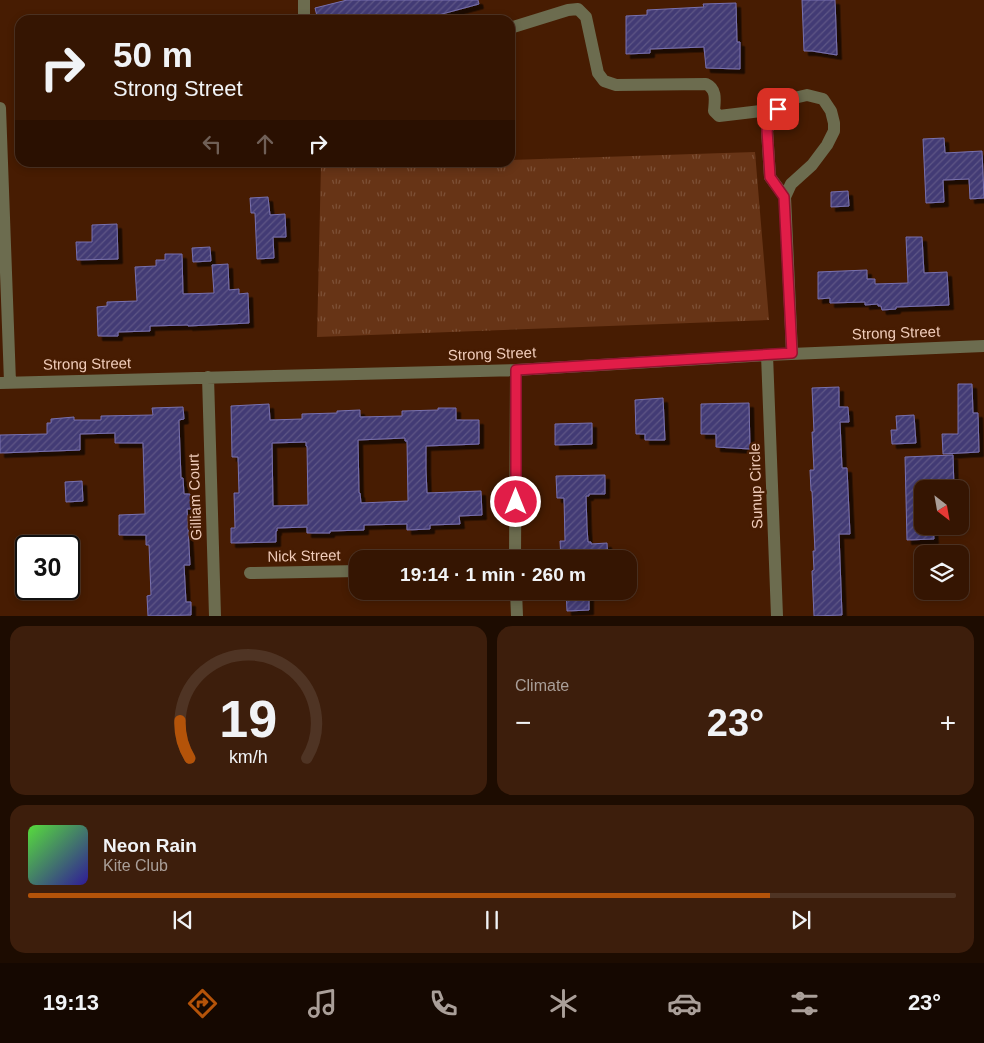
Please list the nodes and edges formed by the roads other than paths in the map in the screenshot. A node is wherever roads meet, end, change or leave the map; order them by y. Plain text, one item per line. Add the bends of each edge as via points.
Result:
1 (304, 0) edge
2 (304, 15) edge
3 (515, 26) edge
4 (0, 108) edge
5 (778, 109) junction
6 (784, 197) junction
7 (984, 346) edge
8 (792, 353) junction
9 (767, 355) junction
10 (516, 370) junction
11 (208, 378) junction
12 (5, 383) edge
13 (515, 550) edge
14 (349, 571) edge
15 (250, 573) dead end
16 (516, 600) edge
17 (215, 616) edge
18 (517, 616) edge
19 (777, 616) edge

1 - 2 street
3 - 5 street via 578,9 586,17 598,73 604,81 616,85 706,84 716,94 714,111 719,116
4 - 12 street
5 - 6 street via 767,130 770,177
5 - 6 street via 790,99 807,95 823,99 834,123 827,145 791,184
6 - 8 street
7 - 8 street, Strong Street
8 - 9 street, Strong Street
9 - 10 street, Strong Street
9 - 19 street, Sunup Circle
10 - 11 street, Strong Street
10 - 13 street
11 - 12 street, Strong Street
11 - 17 street, Gilliam Court
14 - 15 street, Nick Street
16 - 18 street

